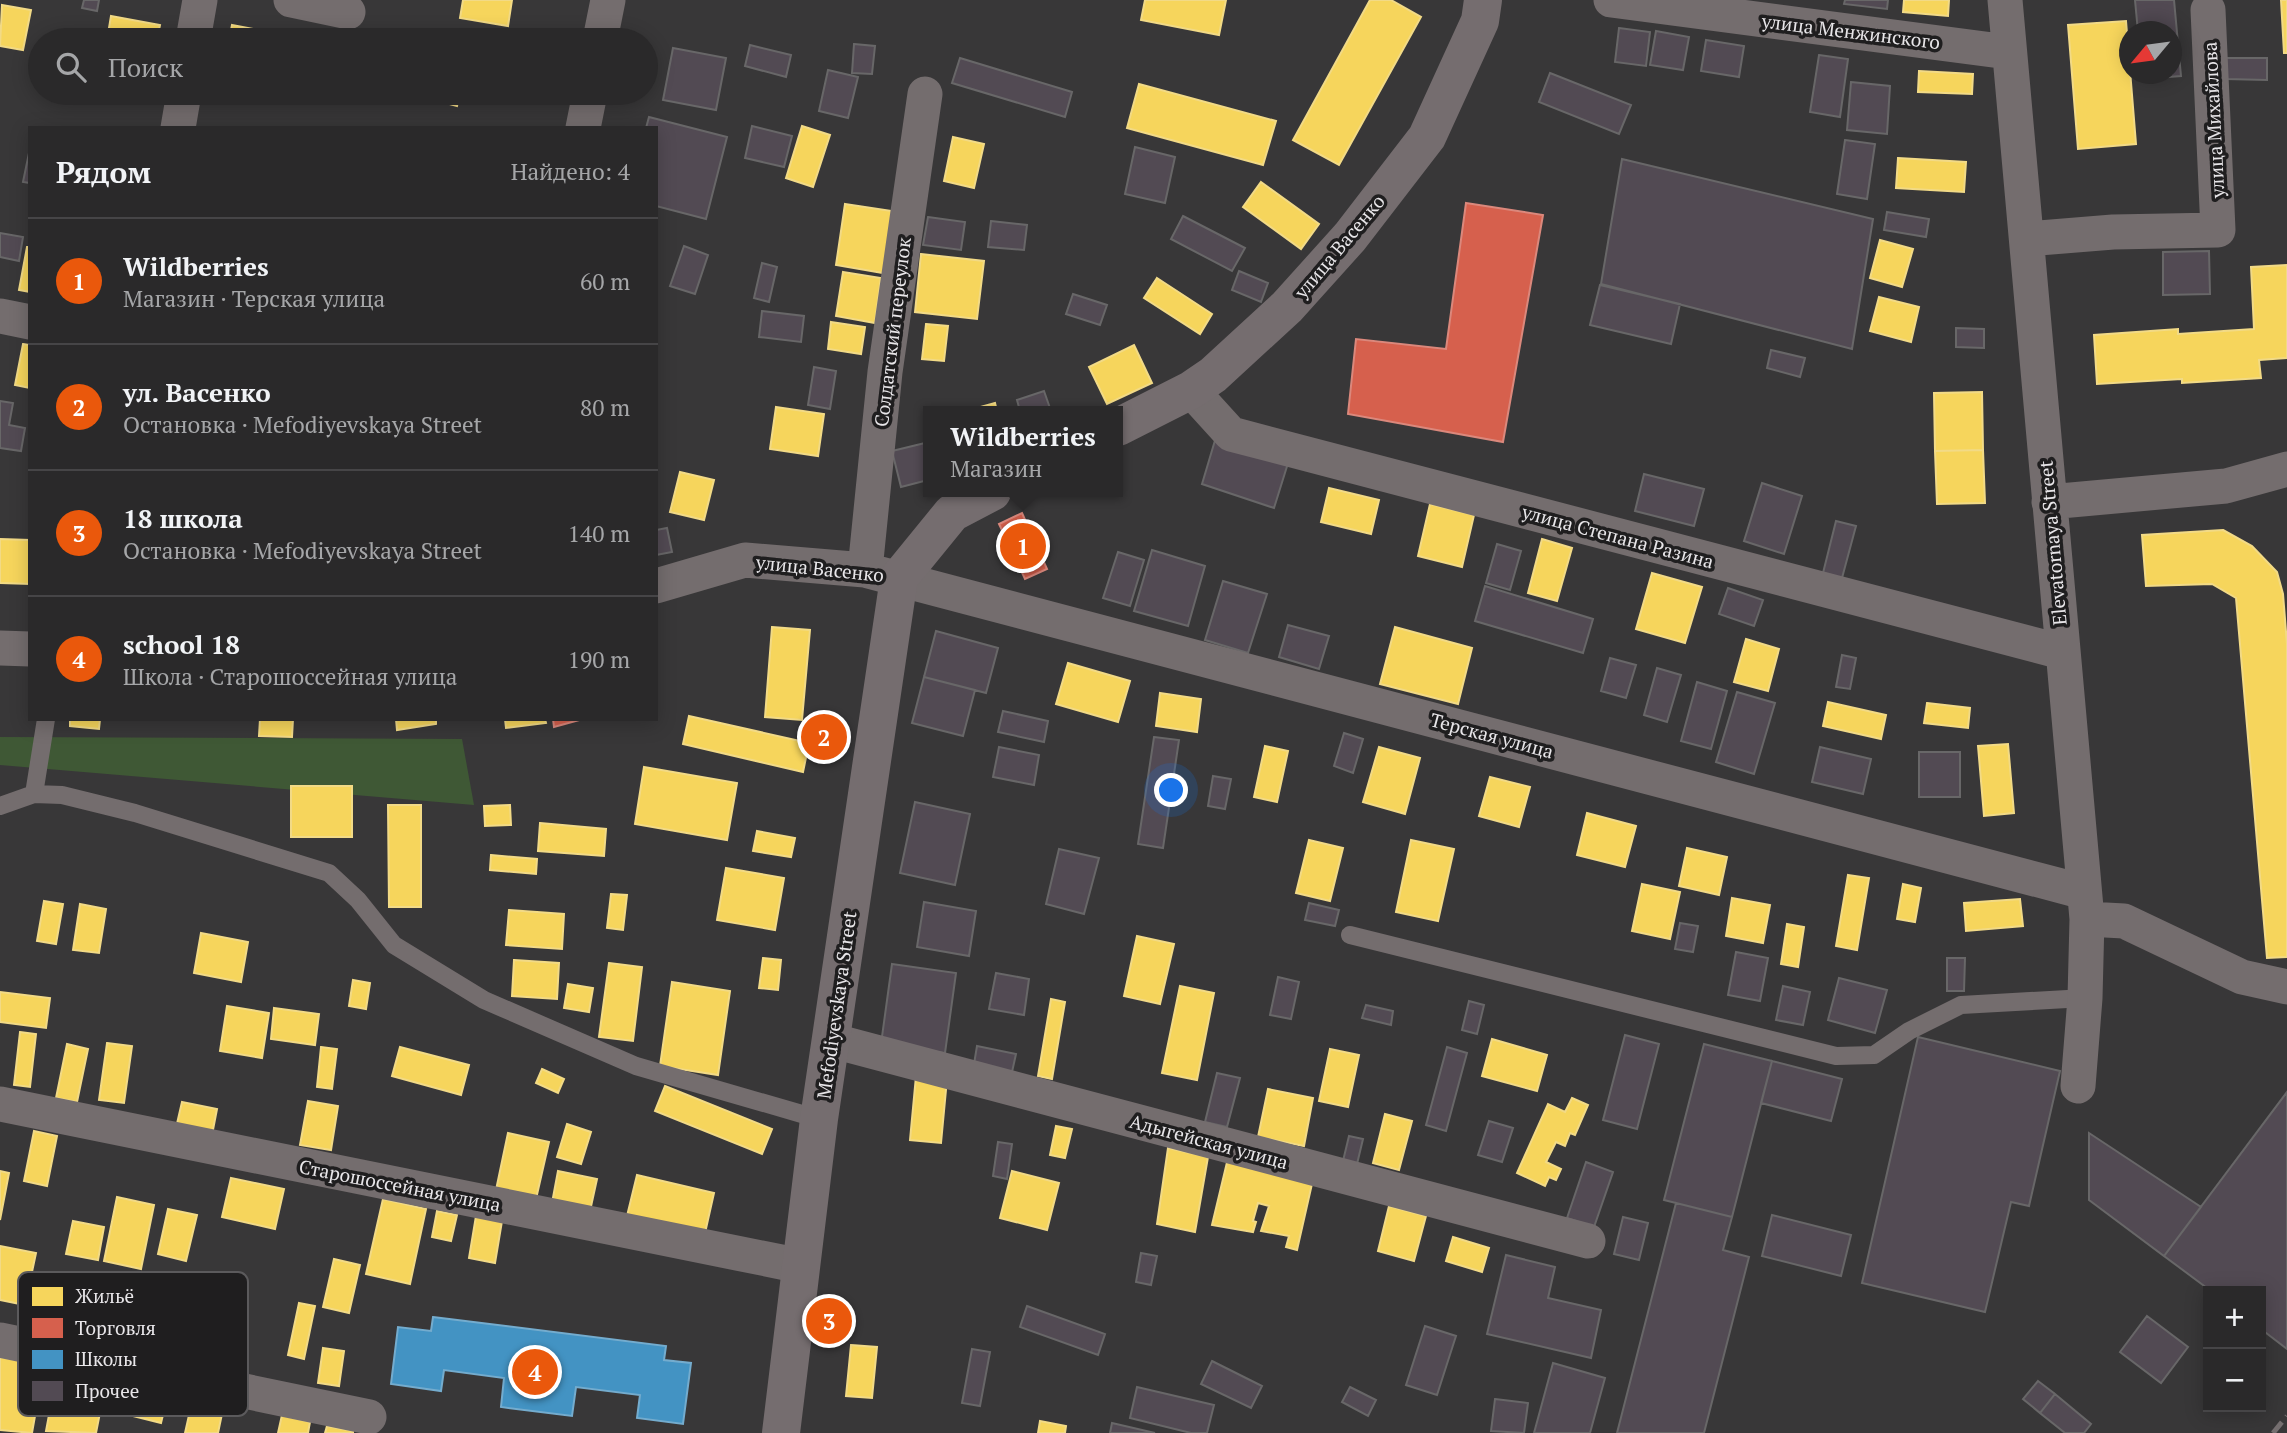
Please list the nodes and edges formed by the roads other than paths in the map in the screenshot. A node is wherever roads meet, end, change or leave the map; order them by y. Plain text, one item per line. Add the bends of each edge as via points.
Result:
1 (200, 0) edge
2 (290, 0) edge
3 (608, 0) edge
4 (1483, 0) edge
5 (1611, 0) edge
6 (2005, 0) edge
7 (2208, 10) dead end
8 (348, 12) dead end
9 (195, 28) edge
10 (602, 28) edge
11 (2008, 52) junction
12 (925, 94) dead end
13 (182, 105) edge
14 (588, 105) edge
15 (178, 126) edge
16 (583, 126) edge
17 (2027, 239) junction
18 (0, 316) edge
19 (28, 322) edge
20 (1191, 390) junction
21 (1123, 424) edge
22 (2287, 469) edge
23 (982, 497) edge
24 (2049, 502) junction
25 (882, 574) junction
26 (658, 585) edge
27 (0, 648) edge
28 (28, 649) edge
29 (2062, 652) junction
30 (46, 721) edge
31 (34, 794) junction
32 (0, 806) edge
33 (2085, 906) junction
34 (1350, 935) dead end
35 (2287, 987) edge
36 (2085, 998) junction
37 (830, 1040) junction
38 (2078, 1086) dead end
39 (0, 1104) edge
40 (819, 1119) junction
41 (1588, 1241) dead end
42 (801, 1266) junction
43 (0, 1340) edge
44 (18, 1344) edge
45 (248, 1392) edge
46 (369, 1417) dead end
47 (781, 1433) edge

1 - 9 street
2 - 8 street
3 - 10 street
4 - 20 main road, улица Васенко via 1480,21 1427,137 1350,237 1287,307
5 - 11 street, улица Менжинского
6 - 11 street, Elevatornaya Street
7 - 17 street, улица Михайлова via 2218,230
11 - 17 street, Elevatornaya Street
12 - 25 street, Солдатский переулок via 885,372
13 - 15 street
14 - 16 street
17 - 24 street, Elevatornaya Street
18 - 19 street
20 - 21 main road, улица Васенко
20 - 29 street, улица Степана Разина via 1231,434
22 - 24 street via 2226,486
23 - 25 main road, улица Васенко via 952,513
24 - 29 street, Elevatornaya Street
25 - 26 street, улица Васенко via 745,560
25 - 33 street, Терская улица
25 - 37 main road, Mefodiyevskaya Street
27 - 28 street
29 - 33 street, Elevatornaya Street
30 - 31 lane
31 - 32 lane
31 - 40 lane via 62,795 135,813 329,873 394,945 484,1000 636,1066
33 - 35 street, Терская улица via 2242,977
33 - 36 street, Elevatornaya Street
34 - 36 lane via 1836,1056 1874,1055 1961,1005
36 - 38 street, Elevatornaya Street
37 - 40 main road, Mefodiyevskaya Street
37 - 41 street, Адыгейская улица
39 - 42 street, Старошоссейная улица
40 - 42 main road, Mefodiyevskaya Street
42 - 47 main road, Mefodiyevskaya Street
43 - 44 street
45 - 46 street

